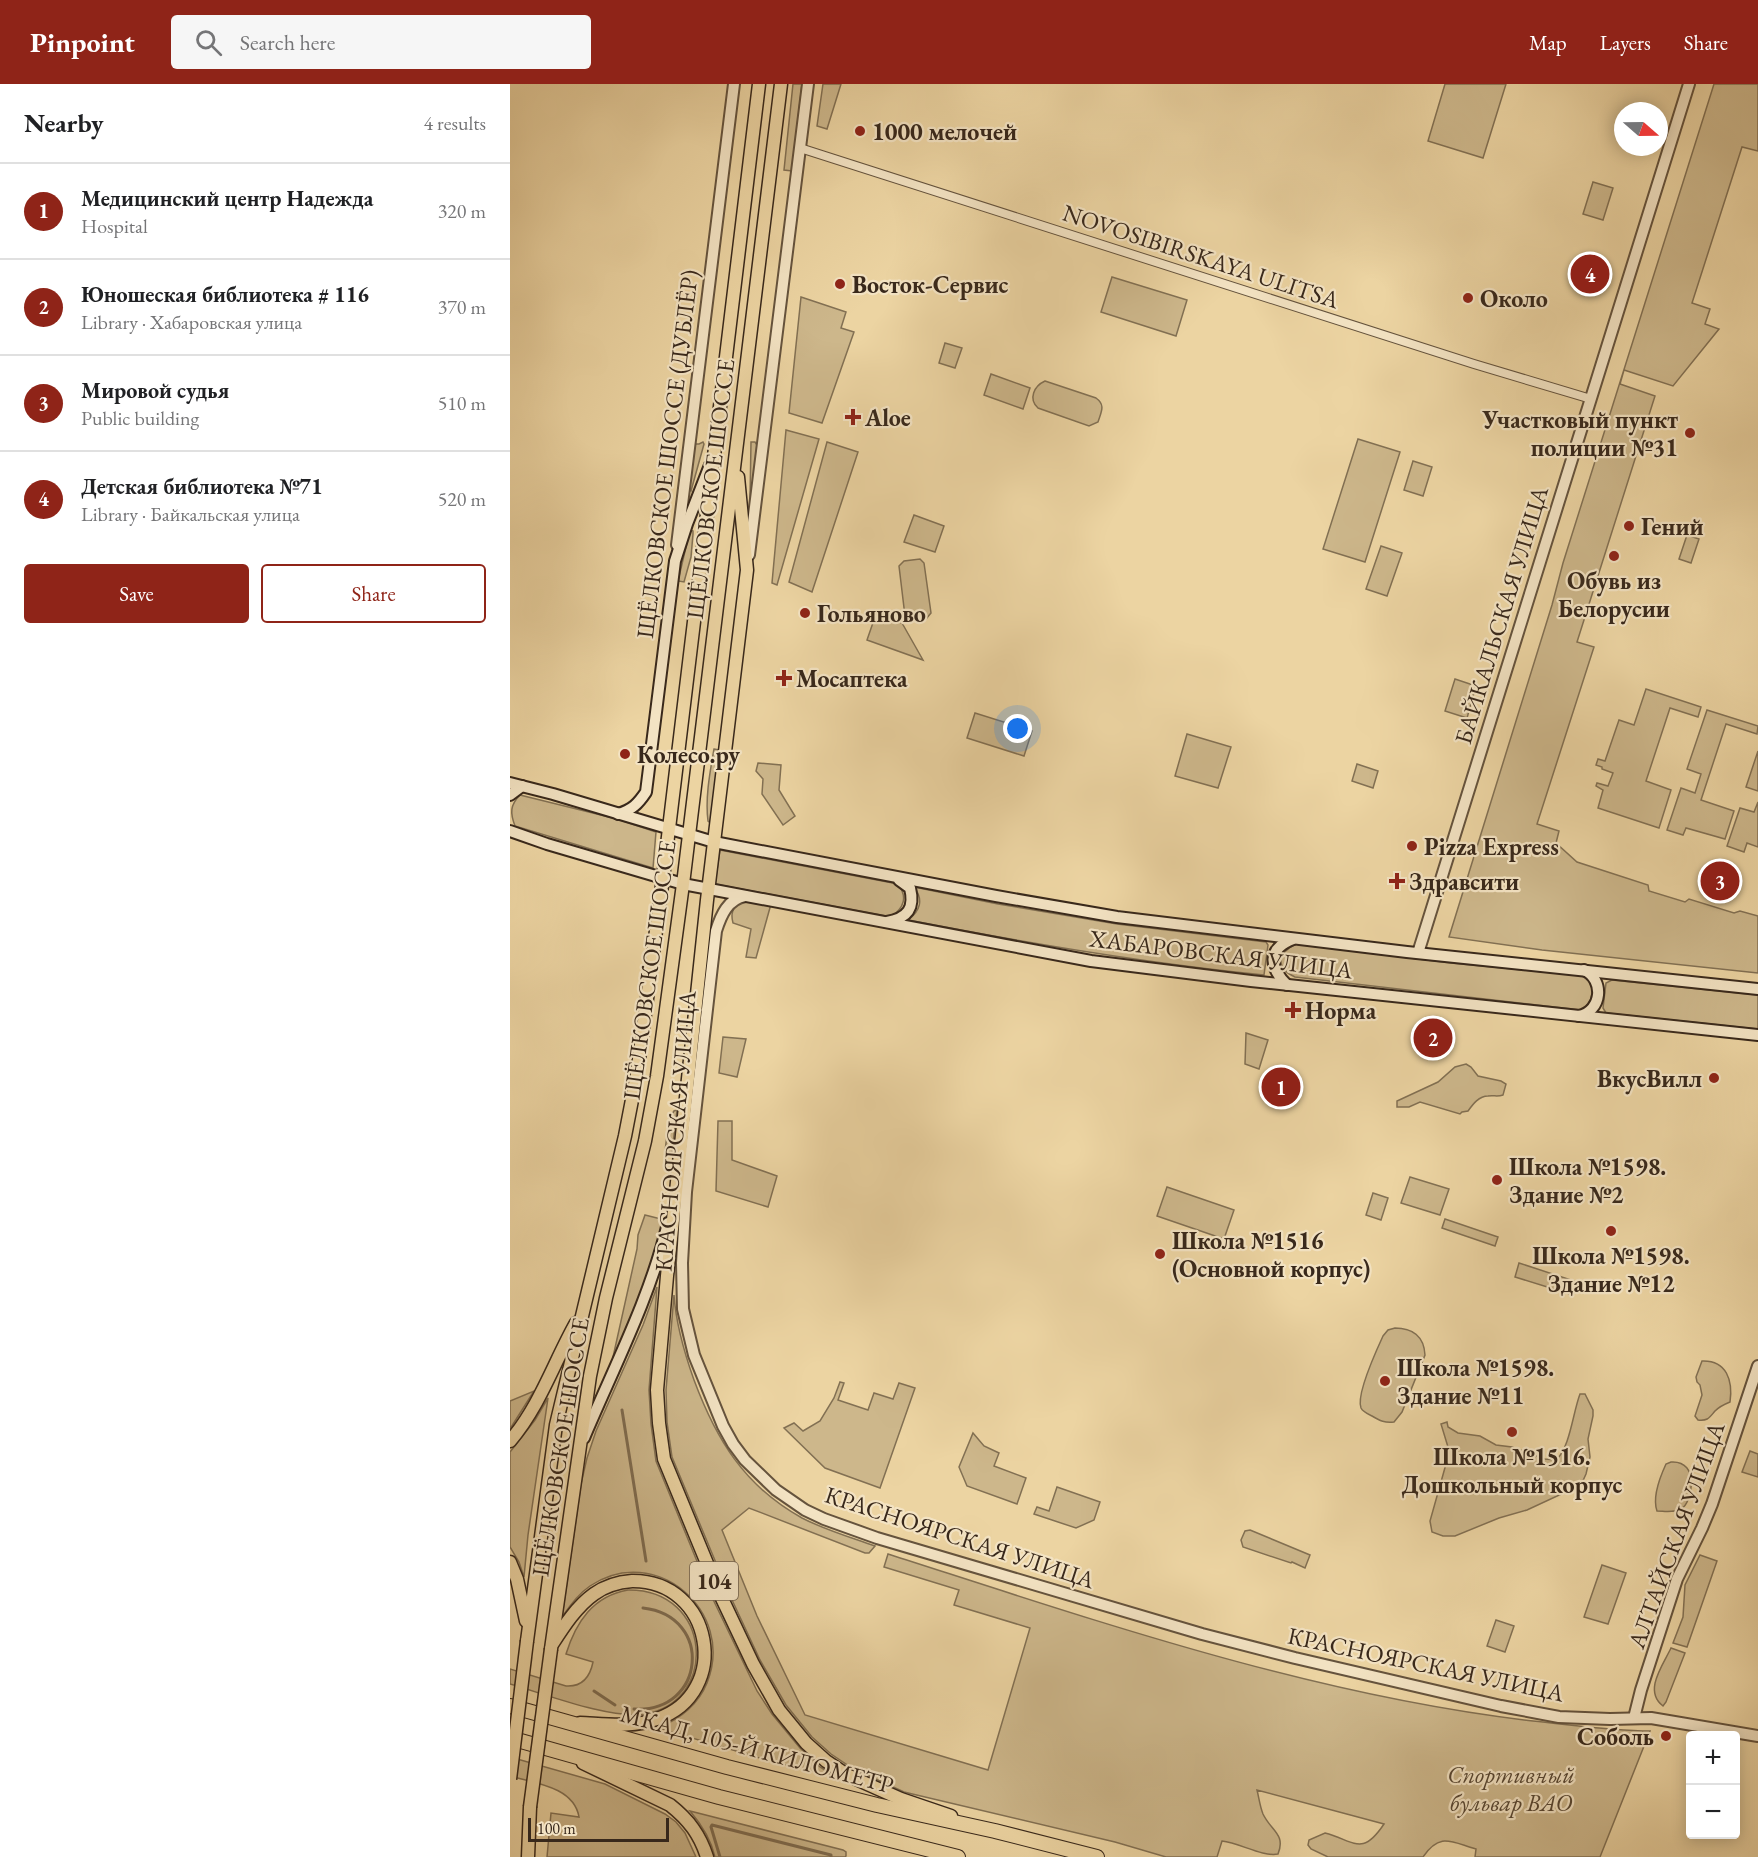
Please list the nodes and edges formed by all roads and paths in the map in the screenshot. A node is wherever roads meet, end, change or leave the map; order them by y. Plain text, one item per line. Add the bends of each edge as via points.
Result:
1 (734, 84) edge
2 (759, 84) edge
3 (781, 84) edge
4 (808, 84) edge
5 (1689, 84) edge
6 (800, 148) junction
7 (1591, 399) junction
8 (715, 451) junction
9 (736, 454) junction
10 (675, 561) junction
11 (747, 570) junction
12 (510, 783) edge
13 (522, 786) junction
14 (510, 795) edge
15 (618, 814) junction
16 (669, 829) junction
17 (510, 831) edge
18 (689, 836) junction
19 (714, 842) junction
20 (892, 876) junction
21 (663, 878) junction
22 (683, 884) junction
23 (708, 889) junction
24 (745, 896) junction
25 (884, 923) junction
26 (1293, 939) junction
27 (1418, 952) junction
28 (1584, 970) junction
29 (1287, 985) junction
30 (1758, 988) edge
31 (1579, 1016) junction
32 (1758, 1035) edge
33 (675, 1195) junction
34 (582, 1311) junction
35 (1758, 1366) edge
36 (510, 1441) edge
37 (577, 1454) junction
38 (510, 1562) edge
39 (527, 1638) junction
40 (551, 1648) junction
41 (510, 1706) edge
42 (1634, 1718) junction
43 (569, 1722) junction
44 (1758, 1736) edge
45 (510, 1738) edge
46 (560, 1752) junction
47 (510, 1779) edge
48 (995, 1831) junction
49 (529, 1853) edge
50 (706, 1857) edge
51 (958, 1857) edge
52 (1097, 1857) edge

1 - 10 street, ЩЁЛКОВСКОЕ ШОССЕ (ДУБЛЁР)
2 - 8 main road, ЩЁЛКОВСКОЕ ШОССЕ
3 - 9 main road, ЩЁЛКОВСКОЕ ШОССЕ
4 - 6 street
5 - 7 street, БАЙКАЛЬСКАЯ УЛИЦА
6 - 7 street, NOVOSIBIRSKAYA ULITSA
6 - 11 street
7 - 27 street, БАЙКАЛЬСКАЯ УЛИЦА
8 - 10 street
8 - 16 main road, ЩЁЛКОВСКОЕ ШОССЕ
9 - 11 main road
9 - 18 main road, ЩЁЛКОВСКОЕ ШОССЕ
10 - 15 street, ЩЁЛКОВСКОЕ ШОССЕ (ДУБЛЁР) via 646,792 630,811
11 - 19 main road
12 - 13 street, ХАБАРОВСКАЯ УЛИЦА
13 - 14 street
13 - 15 street, ХАБАРОВСКАЯ УЛИЦА
15 - 16 street, ХАБАРОВСКАЯ УЛИЦА
16 - 18 street, ХАБАРОВСКАЯ УЛИЦА
16 - 21 main road, ЩЁЛКОВСКОЕ ШОССЕ
17 - 21 street, ХАБАРОВСКАЯ УЛИЦА
18 - 19 street, ХАБАРОВСКАЯ УЛИЦА
18 - 22 main road, ЩЁЛКОВСКОЕ ШОССЕ
19 - 20 street, ХАБАРОВСКАЯ УЛИЦА
19 - 23 main road
20 - 25 street via 910,888 912,904 902,917
20 - 26 street, ХАБАРОВСКАЯ УЛИЦА via 1117,917
21 - 22 street, ХАБАРОВСКАЯ УЛИЦА
21 - 34 main road, ЩЁЛКОВСКОЕ ШОССЕ via 631,1105
22 - 23 street, ХАБАРОВСКАЯ УЛИЦА
22 - 37 main road, ЩЁЛКОВСКОЕ ШОССЕ via 652,1109 606,1298
23 - 24 street, ХАБАРОВСКАЯ УЛИЦА
23 - 33 main road
24 - 25 street, ХАБАРОВСКАЯ УЛИЦА
24 - 42 street, КРАСНОЯРСКАЯ УЛИЦА via 730,903 716,931 686,1192 683,1309 694,1355 714,1408 733,1444 762,1477 793,1502 824,1519 1210,1636 1531,1712 1559,1717
25 - 29 street, ХАБАРОВСКАЯ УЛИЦА via 1091,961
26 - 27 street, ХАБАРОВСКАЯ УЛИЦА
26 - 29 street via 1281,944 1274,954 1273,966
27 - 28 street, ХАБАРОВСКАЯ УЛИЦА
28 - 30 street, ХАБАРОВСКАЯ УЛИЦА
28 - 31 street via 1595,978 1598,992 1593,1009
29 - 31 street, ХАБАРОВСКАЯ УЛИЦА
31 - 32 street, ХАБАРОВСКАЯ УЛИЦА
33 - 37 street via 654,1273
33 - 48 main road, 104 via 657,1390 664,1459 753,1664 779,1710 826,1761 901,1800
34 - 36 main road via 541,1395
34 - 39 main road, ЩЁЛКОВСКОЕ ШОССЕ via 556,1425
35 - 42 street, АЛТАЙСКАЯ УЛИЦА via 1712,1504 1677,1578
37 - 40 main road, ЩЁЛКОВСКОЕ ШОССЕ
38 - 39 main road via 523,1603
39 - 47 main road, ЩЁЛКОВСКОЕ ШОССЕ, bridge
40 - 43 main road via 586,1600 605,1587 627,1581 650,1583 672,1592 696,1617 704,1638 705,1661 698,1683 676,1710 644,1723
40 - 49 main road, ЩЁЛКОВСКОЕ ШОССЕ, bridge via 530,1807
41 - 43 highway, МКАД, 105-Й КИЛОМЕТР
42 - 44 street, КРАСНОЯРСКАЯ УЛИЦА
43 - 48 highway, МКАД, 105-Й КИЛОМЕТР via 727,1767
45 - 46 highway
46 - 50 main road via 670,1805 693,1827
46 - 51 highway
48 - 52 highway, МКАД, 105-Й КИЛОМЕТР

